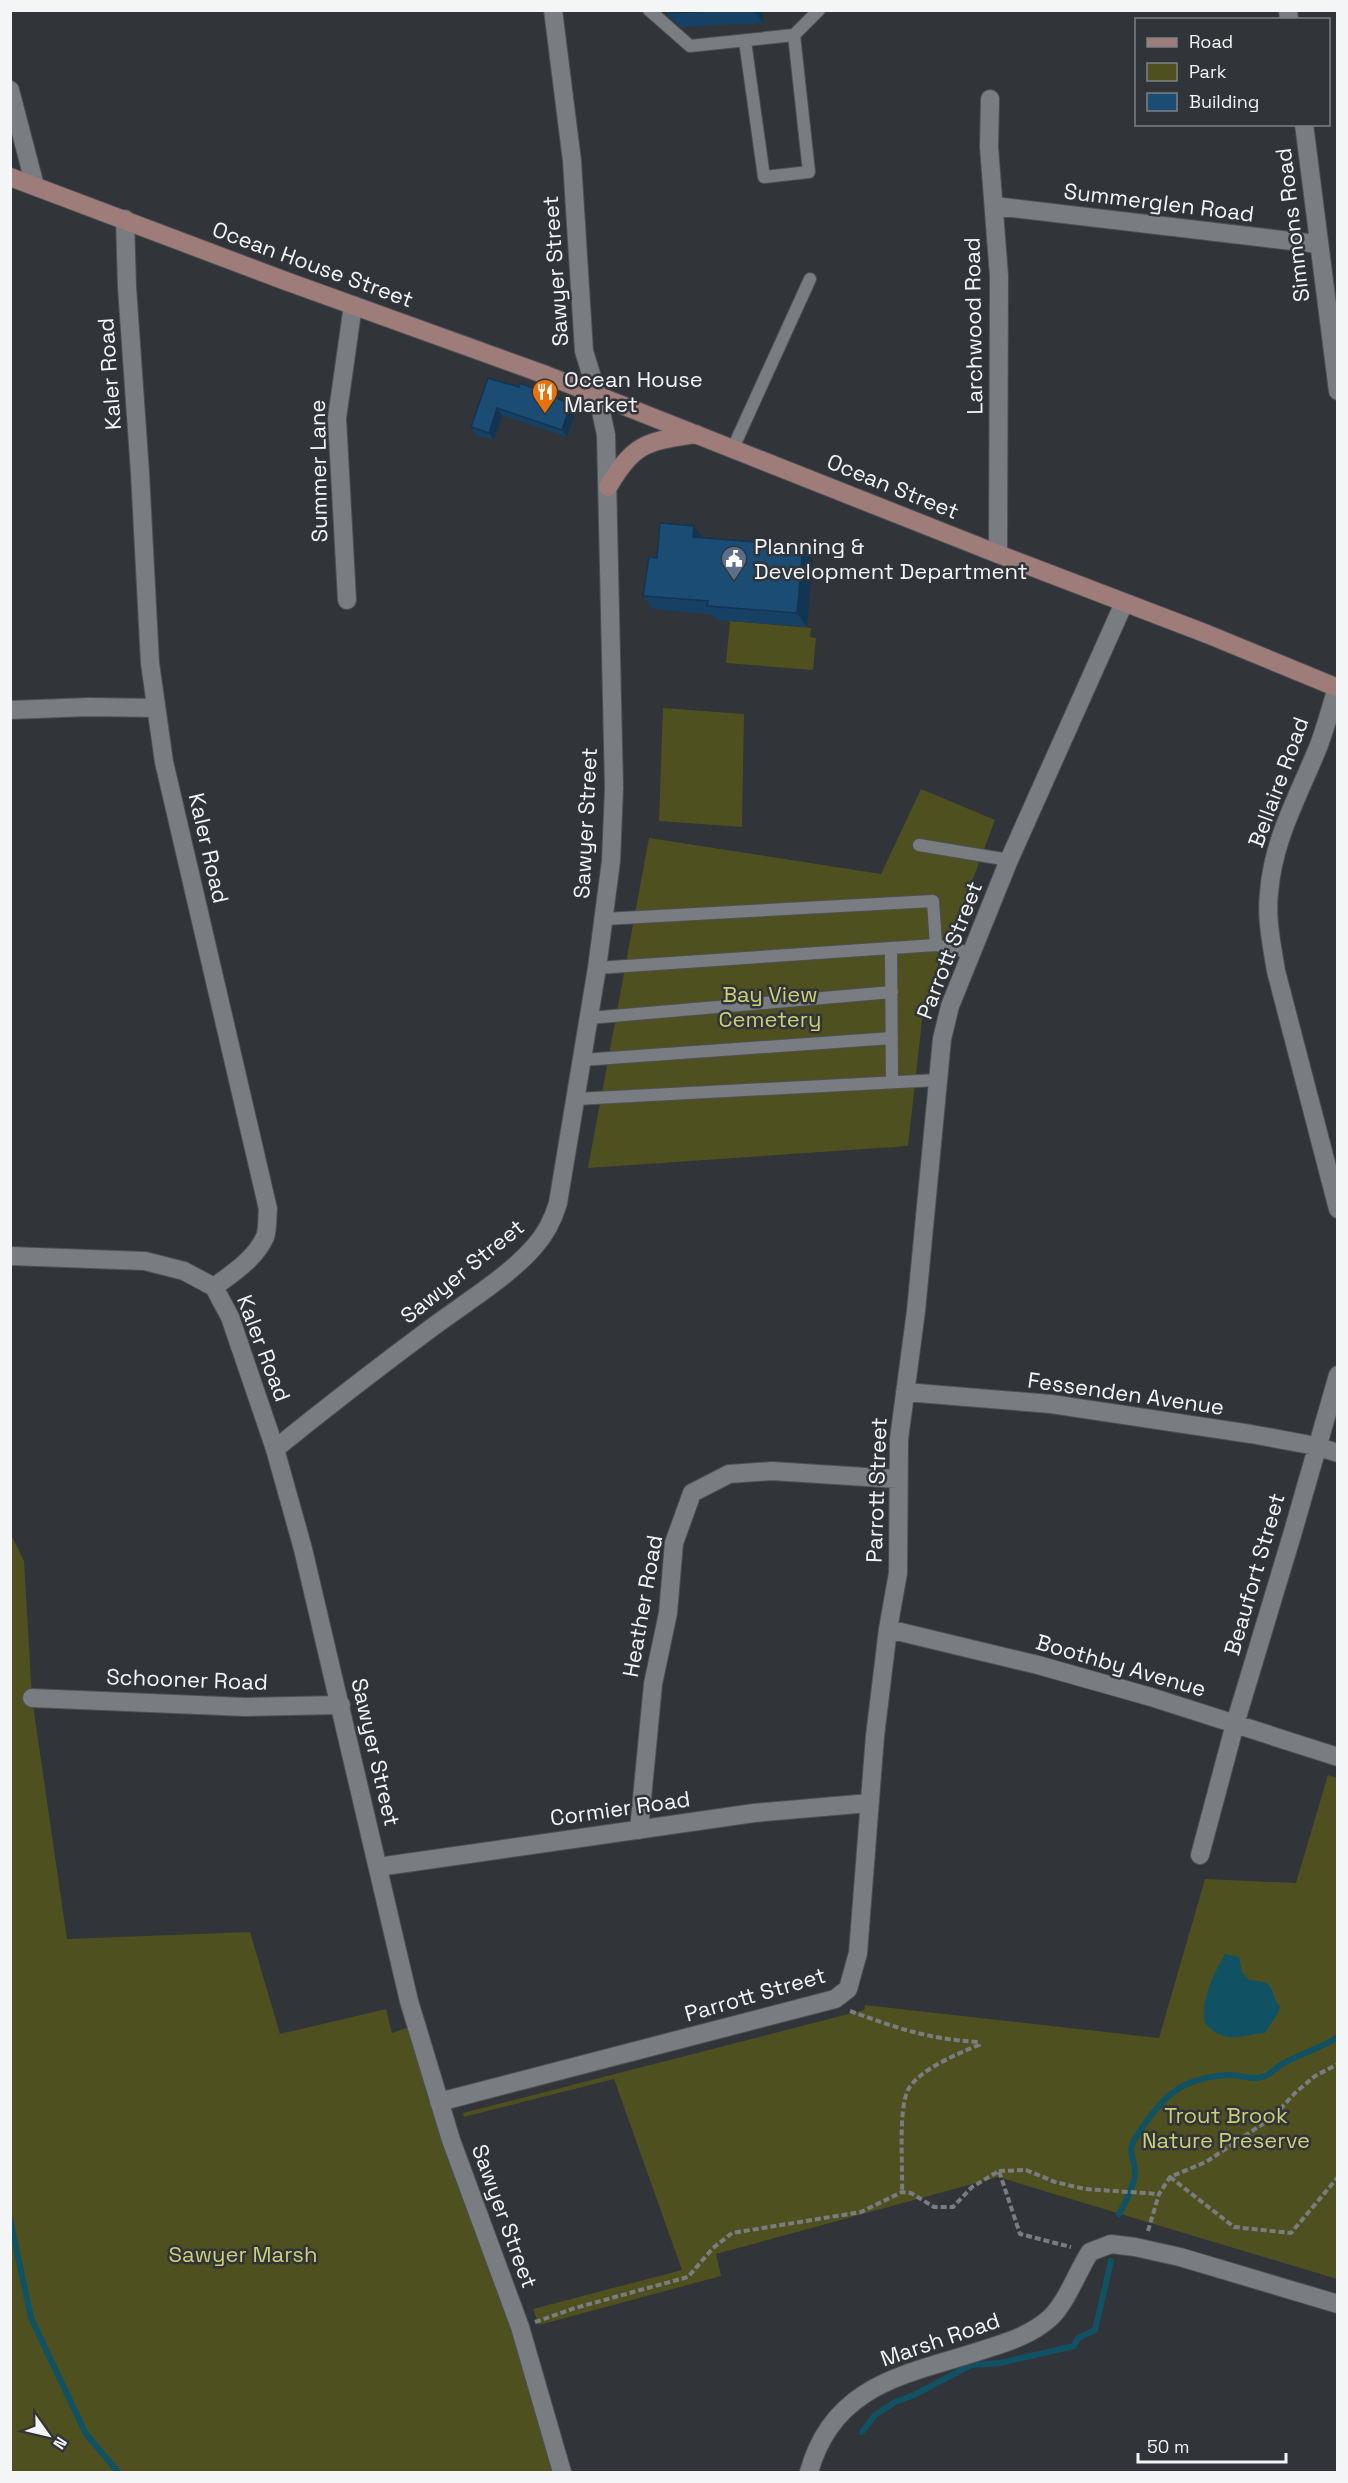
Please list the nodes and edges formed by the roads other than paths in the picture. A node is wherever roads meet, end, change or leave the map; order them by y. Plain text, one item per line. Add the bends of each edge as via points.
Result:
1 (553, 10) edge
2 (649, 10) edge
3 (819, 10) edge
4 (794, 35) junction
5 (745, 41) junction
6 (10, 90) edge
7 (990, 99) dead end
8 (1304, 126) edge
9 (10, 177) edge
10 (36, 186) junction
11 (995, 206) junction
12 (125, 219) junction
13 (1317, 244) junction
14 (810, 279) dead end
15 (353, 305) junction
16 (1338, 391) edge
17 (598, 397) junction
18 (697, 434) junction
19 (734, 448) junction
20 (608, 487) junction
21 (998, 554) junction
22 (347, 600) dead end
23 (1124, 603) junction
24 (1338, 688) edge
25 (156, 708) junction
26 (10, 710) edge
27 (919, 844) dead end
28 (1009, 860) junction
29 (604, 919) junction
30 (936, 945) junction
31 (891, 949) junction
32 (971, 953) junction
33 (597, 968) junction
34 (892, 992) junction
35 (589, 1018) junction
36 (892, 1038) junction
37 (582, 1060) junction
38 (937, 1080) junction
39 (892, 1082) junction
40 (576, 1100) junction
41 (1338, 1209) edge
42 (10, 1256) edge
43 (214, 1287) junction
44 (1338, 1375) edge
45 (905, 1392) junction
46 (1316, 1446) junction
47 (275, 1449) junction
48 (1338, 1453) edge
49 (897, 1479) junction
50 (888, 1629) junction
51 (32, 1698) dead end
52 (341, 1705) junction
53 (1234, 1724) junction
54 (1338, 1757) edge
55 (869, 1803) junction
56 (639, 1830) junction
57 (1200, 1855) dead end
58 (378, 1867) junction
59 (439, 2102) junction
60 (1338, 2304) edge
61 (815, 2471) edge
62 (562, 2472) edge

1 - 17 street, Sawyer Street via 572,161 584,351
2 - 5 lane via 690,46
3 - 4 lane
4 - 5 lane
4 - 5 lane via 809,172 764,177
6 - 10 street
7 - 11 street, Larchwood Road via 989,147
8 - 13 street, Simmons Road
9 - 10 main road, Ocean House Street
10 - 12 main road, Ocean House Street
11 - 13 street, Summerglen Road
11 - 21 street, Larchwood Road via 999,276
12 - 15 main road, Ocean House Street
12 - 25 street, Kaler Road via 150,663
13 - 16 street, Simmons Road
14 - 19 lane
15 - 17 main road, Ocean House Street
15 - 22 street, Summer Lane via 337,418
17 - 18 main road, Ocean Street
17 - 20 street, Sawyer Street via 606,435
18 - 19 main road, Ocean Street
18 - 20 main road via 658,440 640,448 624,461
19 - 21 main road, Ocean Street
20 - 29 street, Sawyer Street via 615,788
21 - 23 main road, Ocean Street
23 - 24 main road, Ocean Street
23 - 28 street, Parrott Street
24 - 41 street, Bellaire Road via 1319,744 1277,841 1269,894 1276,971
25 - 26 street
25 - 43 street, Kaler Road via 164,762 268,1209 266,1236 255,1253
27 - 28 lane
28 - 32 street, Parrott Street
29 - 30 lane via 933,901
29 - 33 street, Sawyer Street
30 - 31 lane
30 - 32 lane
31 - 33 lane
31 - 34 lane
32 - 38 street, Parrott Street via 950,1006
33 - 35 street, Sawyer Street
34 - 35 lane
34 - 36 lane
35 - 37 street, Sawyer Street
36 - 37 lane
36 - 39 lane
37 - 40 street, Sawyer Street
38 - 39 lane
38 - 45 street, Parrott Street
39 - 40 lane
40 - 47 street, Sawyer Street via 558,1203 553,1220 533,1248
42 - 43 street via 145,1261 184,1271
43 - 47 street, Kaler Road via 230,1317
44 - 46 street
45 - 46 street, Fessenden Avenue via 1051,1404
45 - 49 street, Parrott Street
46 - 48 street, Fessenden Avenue
46 - 53 street, Beaufort Street
47 - 52 street, Sawyer Street
49 - 50 street, Parrott Street via 898,1573
49 - 56 street, Heather Road via 772,1471 729,1474 692,1493 674,1543 668,1613 653,1684
50 - 53 street, Boothby Avenue via 1038,1665
50 - 55 street, Parrott Street
51 - 52 street, Schooner Road via 245,1707
52 - 58 street, Sawyer Street
53 - 54 street, Boothby Avenue
53 - 57 street, Beaufort Street
55 - 56 street, Cormier Road
55 - 59 street, Parrott Street via 858,1953 848,1989 835,2000
56 - 58 street, Cormier Road
58 - 59 street, Sawyer Street via 409,2001
59 - 62 street, Sawyer Street via 520,2327
60 - 61 street, Marsh Road via 1180,2257 1112,2244 1090,2252 1051,2317 1024,2336 898,2377 848,2404 824,2432

